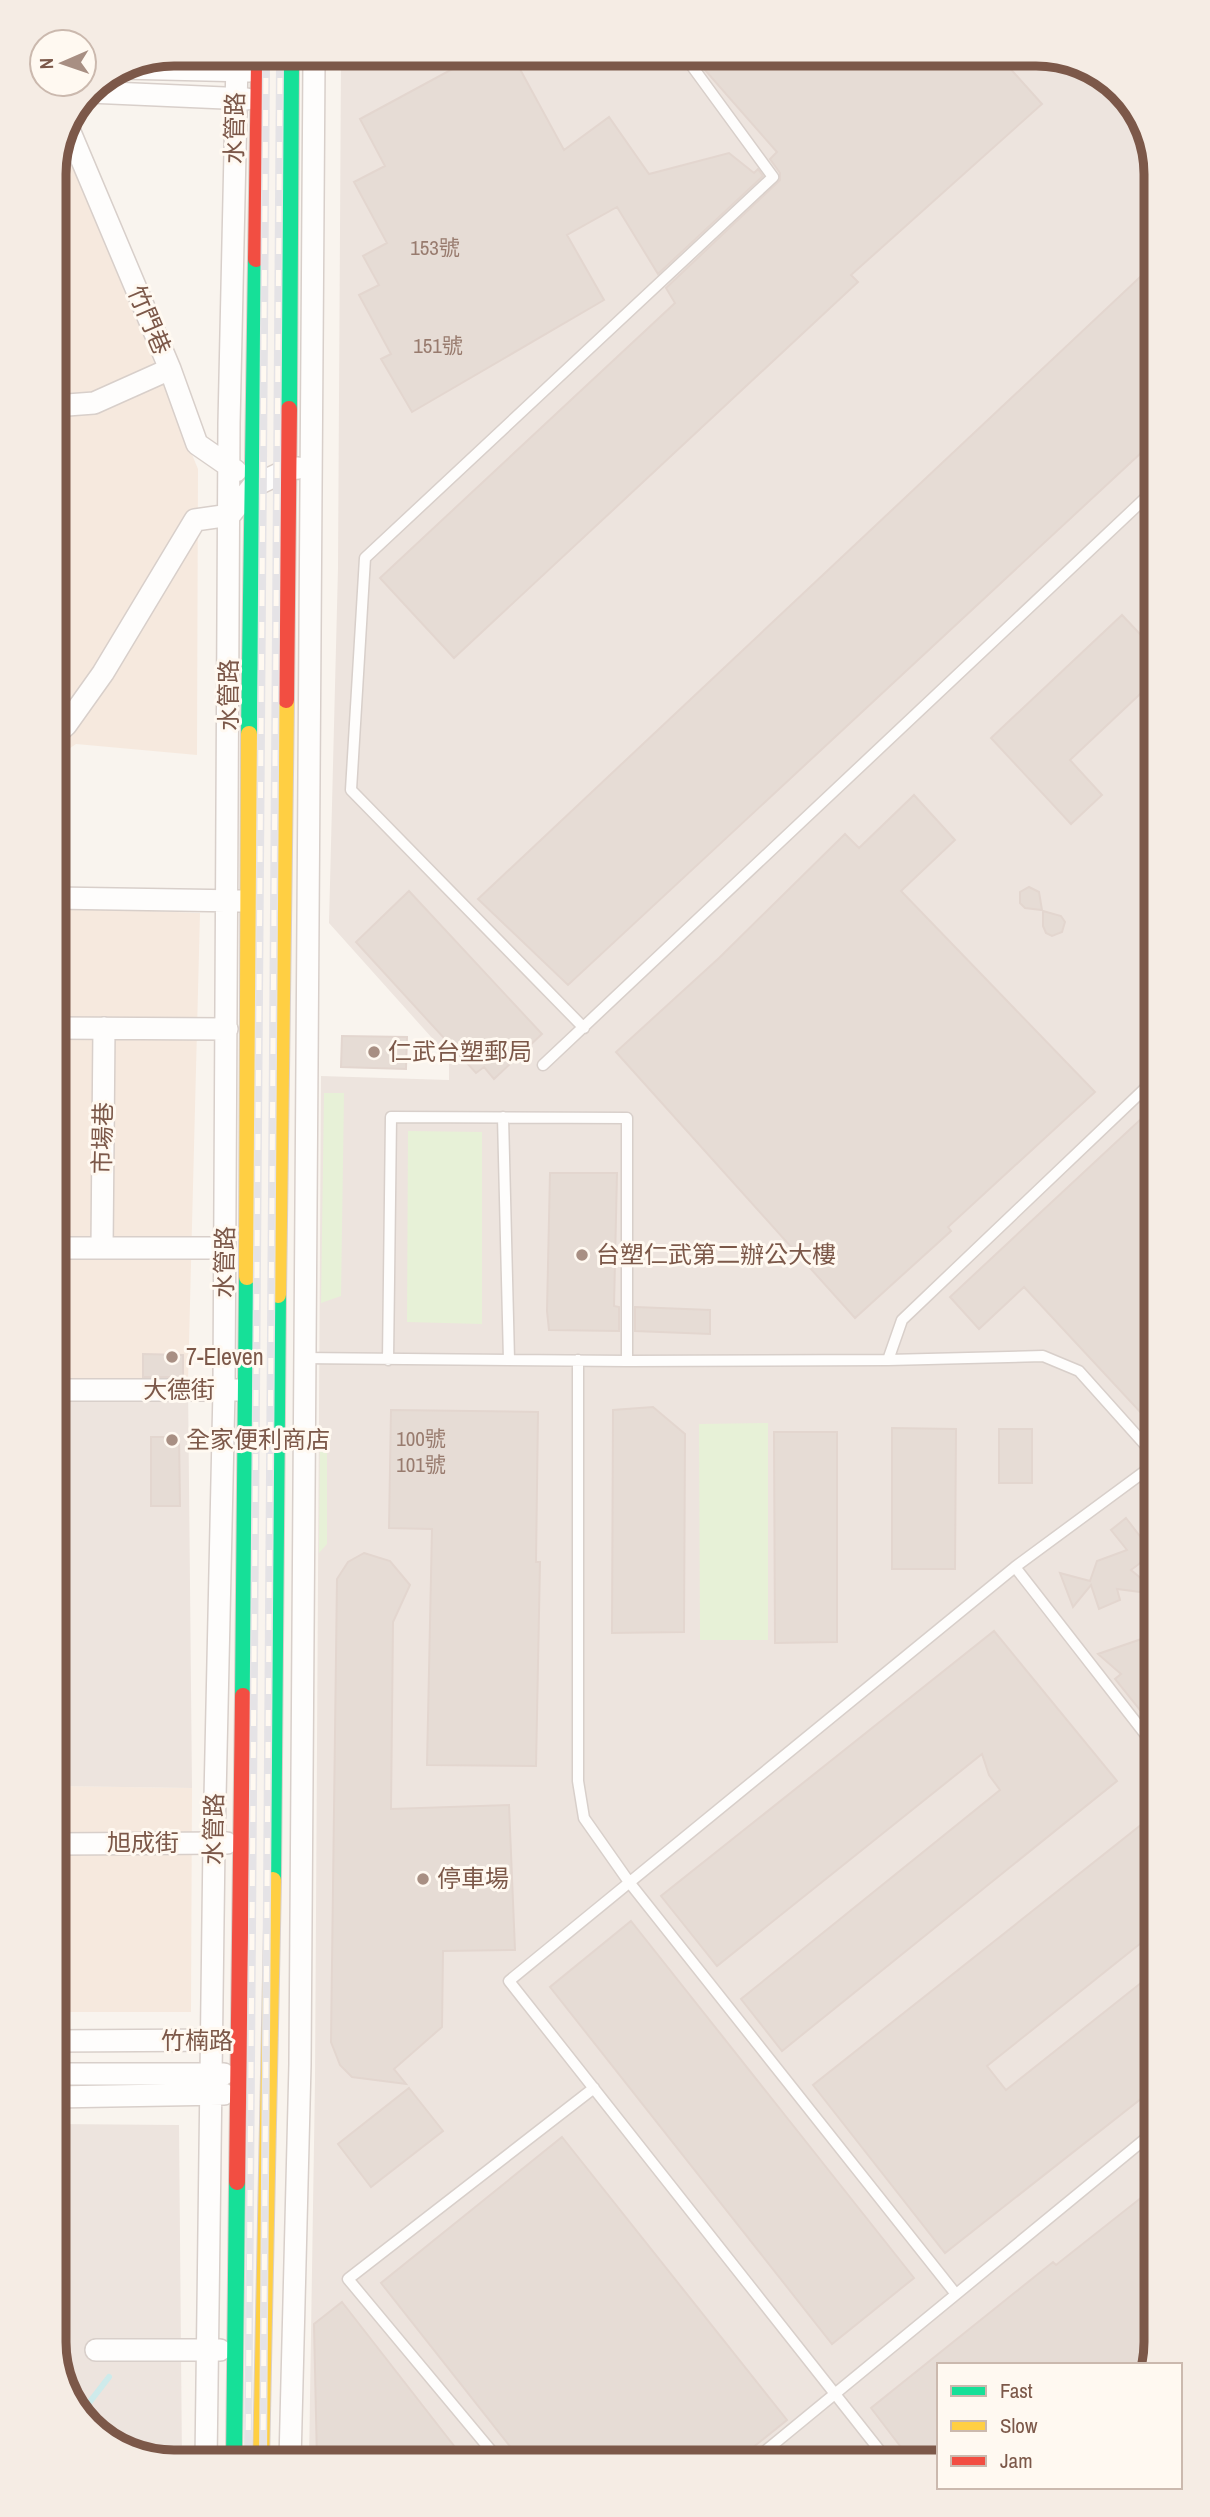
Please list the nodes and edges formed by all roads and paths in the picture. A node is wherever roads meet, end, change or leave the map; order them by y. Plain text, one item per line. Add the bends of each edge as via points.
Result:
1 (237, 67) edge
2 (259, 67) edge
3 (291, 67) edge
4 (314, 67) edge
5 (696, 67) edge
6 (157, 68) edge
7 (103, 93) edge
8 (236, 99) junction
9 (258, 99) junction
10 (290, 102) junction
11 (314, 102) junction
12 (73, 139) edge
13 (170, 369) junction
14 (67, 405) edge
15 (229, 464) junction
16 (311, 466) junction
17 (289, 469) junction
18 (252, 487) junction
19 (1144, 499) edge
20 (230, 514) junction
21 (67, 724) edge
22 (67, 898) edge
23 (237, 901) junction
24 (67, 1028) edge
25 (104, 1028) junction
26 (584, 1028) junction
27 (227, 1029) junction
28 (543, 1065) dead end
29 (1144, 1089) edge
30 (503, 1117) junction
31 (67, 1248) edge
32 (102, 1248) junction
33 (225, 1248) junction
34 (277, 1357) junction
35 (304, 1358) junction
36 (388, 1360) junction
37 (509, 1360) junction
38 (578, 1360) junction
39 (888, 1360) junction
40 (627, 1361) junction
41 (66, 1390) edge
42 (224, 1390) junction
43 (247, 1390) junction
44 (277, 1391) junction
45 (304, 1391) junction
46 (1144, 1446) edge
47 (1144, 1469) edge
48 (1015, 1567) junction
49 (1144, 1733) edge
50 (274, 1842) junction
51 (214, 1843) junction
52 (66, 1844) edge
53 (243, 1844) junction
54 (629, 1882) junction
55 (238, 2039) junction
56 (66, 2041) edge
57 (212, 2041) junction
58 (269, 2052) junction
59 (300, 2064) junction
60 (66, 2075) edge
61 (269, 2076) junction
62 (238, 2083) junction
63 (212, 2085) junction
64 (593, 2088) junction
65 (66, 2096) edge
66 (1144, 2140) edge
67 (955, 2293) junction
68 (96, 2350) dead end
69 (208, 2350) junction
70 (237, 2351) junction
71 (834, 2392) junction
72 (206, 2450) edge
73 (234, 2450) edge
74 (261, 2450) edge
75 (290, 2450) edge
76 (490, 2450) edge
77 (766, 2450) edge
78 (879, 2450) edge

1 - 2 street
1 - 6 street
1 - 8 street, 水管路
2 - 3 street
2 - 9 street, 水管路
3 - 4 street
3 - 10 street
4 - 11 street
5 - 26 lane via 773,177 365,558 351,790
7 - 8 street
8 - 9 street
8 - 15 street, 水管路
9 - 10 street
9 - 18 street, 水管路
10 - 11 street
10 - 17 street
11 - 16 street
12 - 13 street, 竹門巷
13 - 14 street via 94,403
13 - 15 street, 竹門巷 via 197,444
15 - 18 street, 竹門巷
15 - 20 street, 水管路
16 - 17 street
16 - 35 street
17 - 18 street
17 - 34 street
18 - 20 street
18 - 23 street, 水管路
19 - 26 lane
20 - 21 street via 195,520 103,673
20 - 23 street, 水管路
22 - 23 street
23 - 27 street, 水管路
23 - 43 street, 水管路
24 - 25 street
25 - 27 street
25 - 32 street, 市場巷
26 - 28 lane
27 - 33 street, 水管路
29 - 39 lane via 902,1320
30 - 36 lane via 391,1117
30 - 37 lane
30 - 40 lane via 627,1118
31 - 32 street
32 - 33 street
33 - 42 street, 水管路
34 - 35 lane
34 - 44 street
35 - 36 lane
35 - 45 street
36 - 37 lane
37 - 38 lane
38 - 40 lane
38 - 54 lane via 578,1781 584,1818
39 - 40 lane
39 - 46 lane via 1043,1356 1079,1371
41 - 42 street, 大德街
42 - 43 street, 大德街
42 - 51 street, 水管路
43 - 44 street, 大德街
43 - 53 street, 水管路
44 - 45 street, 大德街
44 - 50 street
45 - 59 street
47 - 48 lane
48 - 49 lane
48 - 54 lane
50 - 53 street, 旭成街
50 - 58 street
51 - 52 street, 旭成街
51 - 53 street, 旭成街
51 - 57 street, 水管路
53 - 55 street, 水管路
54 - 64 lane via 509,1981
54 - 67 lane
55 - 57 street, 竹楠路
55 - 58 street, 竹楠路
55 - 62 street, 水管路
56 - 57 street, 竹楠路
57 - 63 street, 水管路
58 - 59 street, 竹楠路
58 - 61 street
59 - 61 street, 竹楠路
59 - 75 street
60 - 63 street, 竹楠路
61 - 62 street, 竹楠路
61 - 74 street
62 - 63 street, 竹楠路
62 - 70 street, 水管路
63 - 65 street, 竹楠路
63 - 69 street, 水管路
64 - 71 lane
64 - 76 lane via 348,2279
66 - 67 lane
67 - 71 lane
68 - 69 street
69 - 70 street
69 - 72 street, 水管路
70 - 73 street, 水管路
71 - 77 lane
71 - 78 lane

